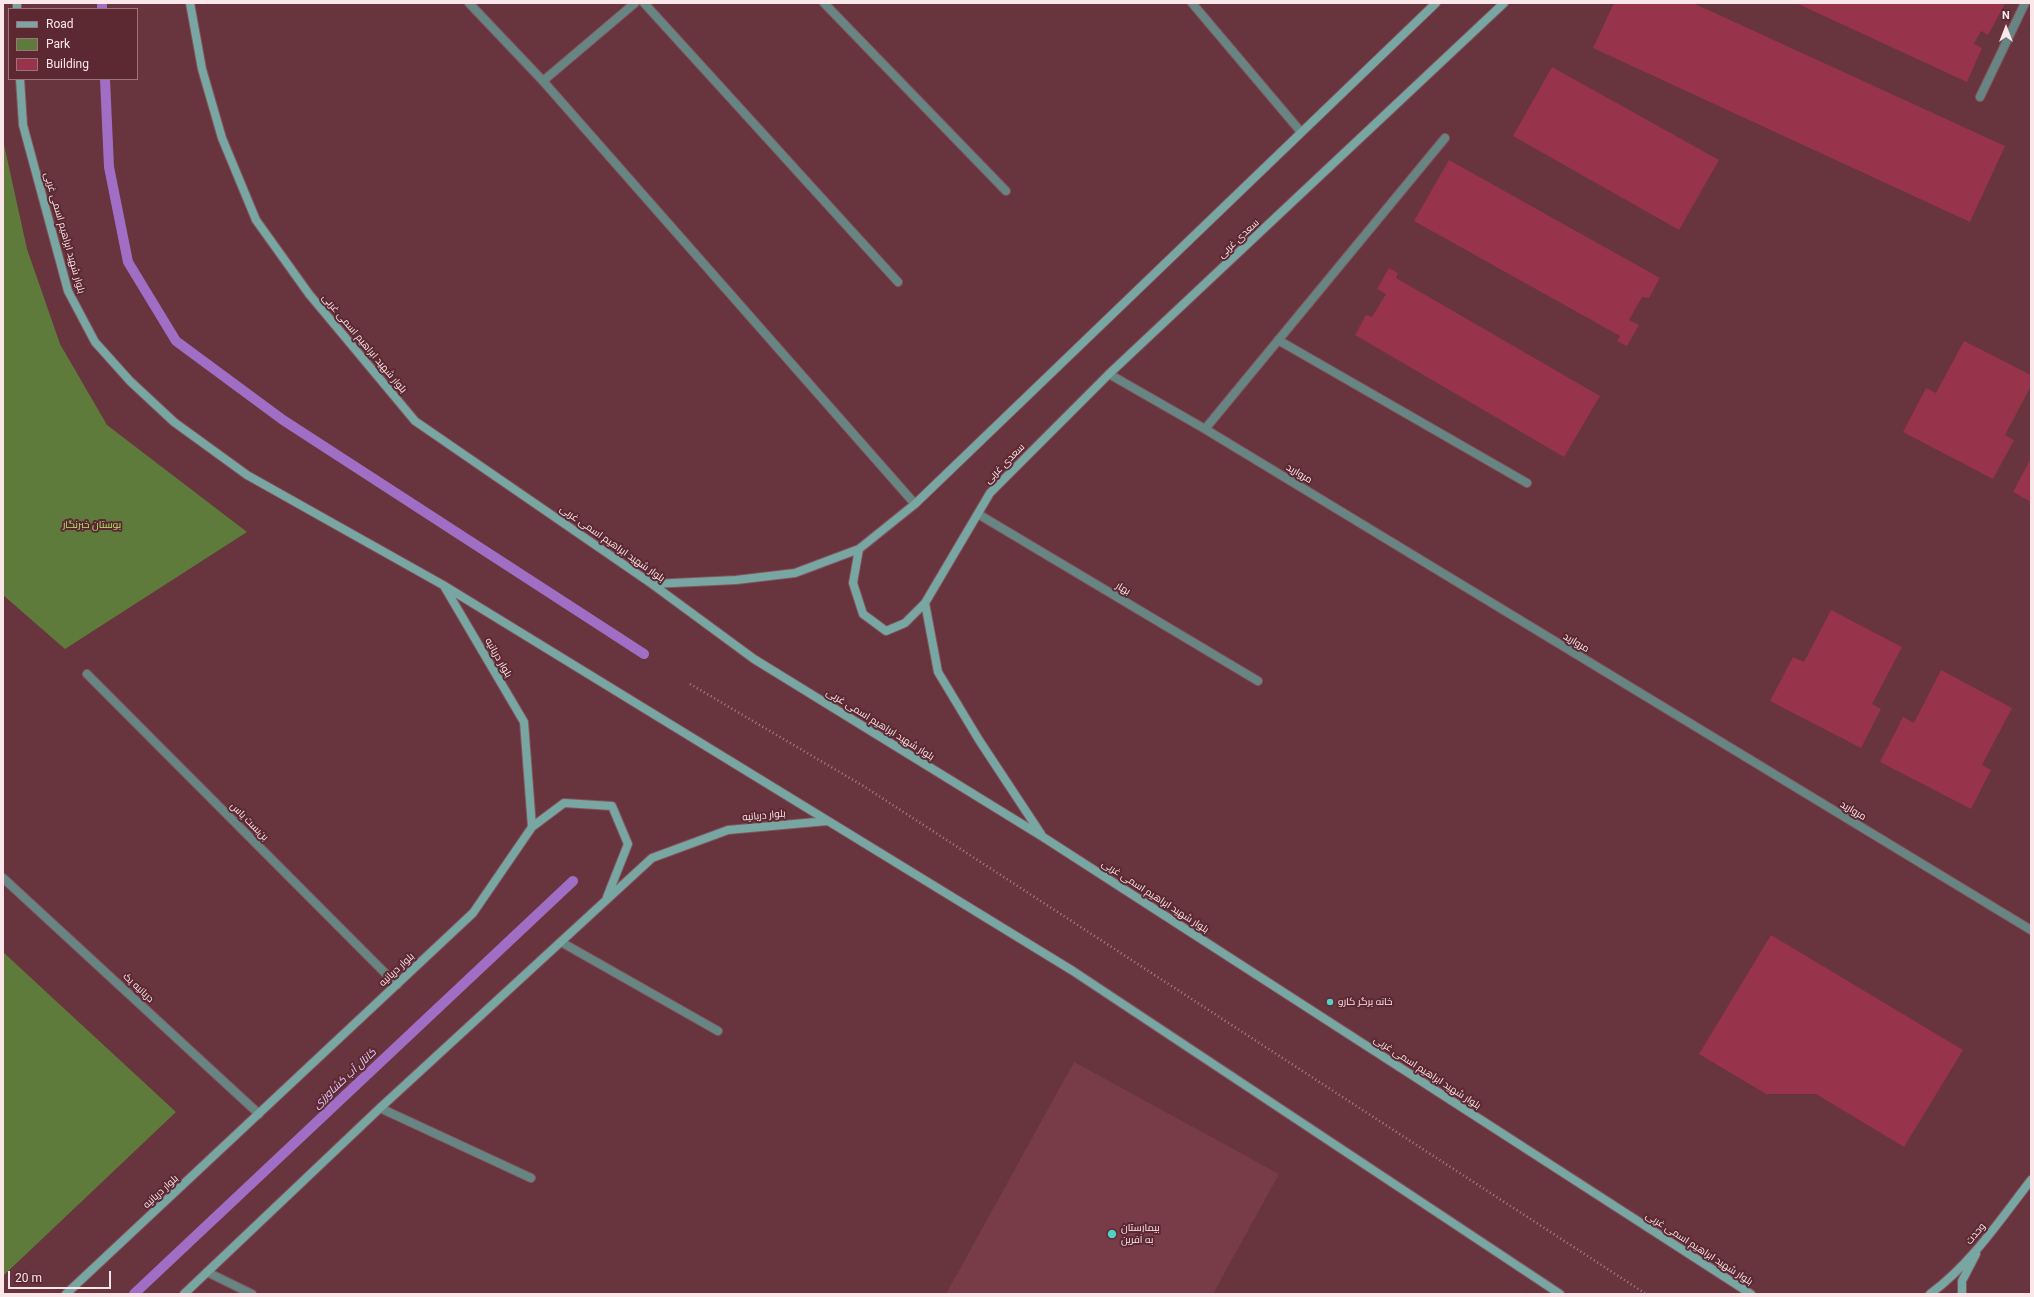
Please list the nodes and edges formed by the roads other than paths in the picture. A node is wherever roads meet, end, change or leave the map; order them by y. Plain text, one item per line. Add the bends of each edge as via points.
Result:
1 (190, 3) edge
2 (469, 3) edge
3 (635, 3) edge
4 (644, 3) edge
5 (824, 3) edge
6 (1192, 3) edge
7 (1436, 3) edge
8 (1504, 3) edge
9 (2025, 3) edge
10 (20, 80) edge
11 (543, 80) junction
12 (1980, 97) dead end
13 (1301, 132) junction
14 (1445, 138) dead end
15 (1006, 191) dead end
16 (898, 282) dead end
17 (1278, 340) junction
18 (1109, 374) junction
19 (1204, 429) junction
20 (1528, 483) dead end
21 (915, 504) junction
22 (978, 514) junction
23 (859, 549) junction
24 (652, 584) junction
25 (443, 585) junction
26 (925, 603) junction
27 (87, 674) dead end
28 (1258, 681) dead end
29 (827, 821) junction
30 (532, 827) junction
31 (1043, 837) junction
32 (3, 878) edge
33 (606, 900) junction
34 (2031, 930) edge
35 (561, 942) junction
36 (397, 984) junction
37 (718, 1031) dead end
38 (380, 1108) junction
39 (259, 1114) junction
40 (531, 1178) dead end
41 (2031, 1180) edge
42 (1980, 1246) junction
43 (207, 1272) junction
44 (66, 1294) edge
45 (184, 1294) edge
46 (252, 1294) edge
47 (1560, 1294) edge
48 (1751, 1294) edge
49 (1930, 1294) edge
50 (1962, 1294) edge

1 - 24 main road, بلوار شهید ابراهیم اسمی غربی via 202,69 222,138 256,220 309,294 415,421
2 - 11 street
3 - 11 street
4 - 16 street
5 - 15 street
6 - 13 street
7 - 13 main road
8 - 18 main road, سعدی غربی
9 - 12 street
10 - 25 main road, بلوار شهید ابراهیم اسمی غربی via 23,125 68,292 94,342 130,382 174,422 247,476
11 - 21 street
13 - 21 main road
14 - 17 street
17 - 19 street
17 - 20 street
18 - 19 street, مروارید
18 - 22 main road, سعدی غربی via 990,493
19 - 34 street, مروارید
21 - 23 main road
22 - 26 main road, سعدی غربی
22 - 28 street, بهار
23 - 24 main road via 795,573 736,580
23 - 26 main road, سعدی غربی via 853,583 863,614 886,631 905,623
24 - 31 main road, بلوار شهید ابراهیم اسمی غربی via 754,660
25 - 29 main road, بلوار شهید ابراهیم اسمی غربی
25 - 30 main road, بلوار دریانیه via 524,722
26 - 31 main road via 938,672
27 - 36 street, بن‌بست یاس
29 - 33 main road, بلوار دریانیه via 728,830 652,858
29 - 47 main road, بلوار شهید ابراهیم اسمی غربی via 1073,971
30 - 33 main road via 564,803 612,806 628,844
30 - 36 main road, بلوار دریانیه via 473,913
31 - 48 main road, بلوار شهید ابراهیم اسمی غربی
32 - 39 street, دریانیه یک
33 - 35 main road, بلوار دریانیه
35 - 37 street
35 - 38 main road, بلوار دریانیه
36 - 39 main road, بلوار دریانیه
38 - 40 street
38 - 43 main road, بلوار دریانیه
39 - 44 main road, بلوار دریانیه
41 - 42 main road, وحدت
42 - 49 main road, وحدت
42 - 50 main road via 1962,1282
43 - 45 main road, بلوار دریانیه
43 - 46 street

